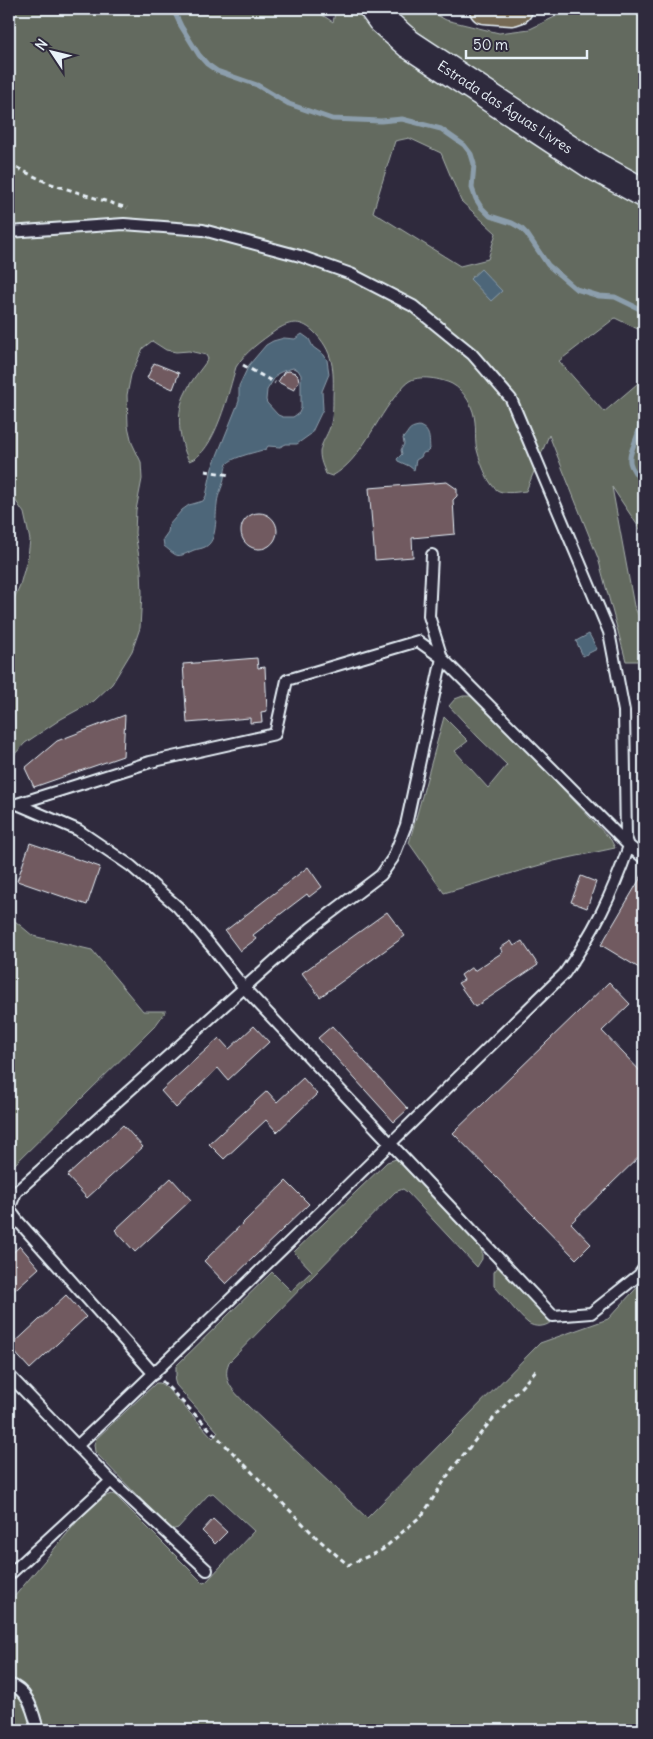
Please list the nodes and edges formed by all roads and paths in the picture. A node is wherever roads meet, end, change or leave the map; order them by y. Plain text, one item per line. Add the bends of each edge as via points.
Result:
1 (374, 9) edge
2 (484, 9) edge
3 (518, 9) edge
4 (9, 164) edge
5 (644, 193) edge
6 (126, 208) dead end
7 (9, 232) edge
8 (242, 365) dead end
9 (275, 383) dead end
10 (205, 471) dead end
11 (231, 475) dead end
12 (432, 555) dead end
13 (442, 658) junction
14 (629, 846) junction
15 (644, 858) edge
16 (245, 989) junction
17 (389, 1143) junction
18 (644, 1268) edge
19 (536, 1370) dead end
20 (154, 1374) junction
21 (9, 1375) edge
22 (77, 1446) junction
23 (111, 1481) junction
24 (208, 1570) dead end
25 (9, 1575) edge
26 (9, 1684) edge
27 (38, 1730) edge

1 - 5 main road, Estrada das Águas Livres via 409,44 591,164
2 - 3 highway
4 - 6 path via 48,183
7 - 14 lane via 124,224 203,230 300,256 351,274 413,306 472,354 511,400 609,632 624,711 626,838
8 - 9 path
10 - 11 path
12 - 13 lane via 429,616
13 - 14 lane
13 - 16 lane via 406,825 393,858 381,875 312,928
13 - 16 lane via 418,641 287,680 275,734 150,762 17,804 78,830 131,866 178,907
14 - 15 lane
14 - 17 lane via 603,911 564,974
16 - 17 lane
16 - 20 lane via 16,1192 9,1209
17 - 18 lane via 553,1316 591,1313
17 - 20 lane
19 - 20 path via 452,1469 424,1514 382,1550 348,1565 318,1539
20 - 22 lane
21 - 22 lane
22 - 23 lane
23 - 24 lane
23 - 25 lane
26 - 27 lane via 27,1696

